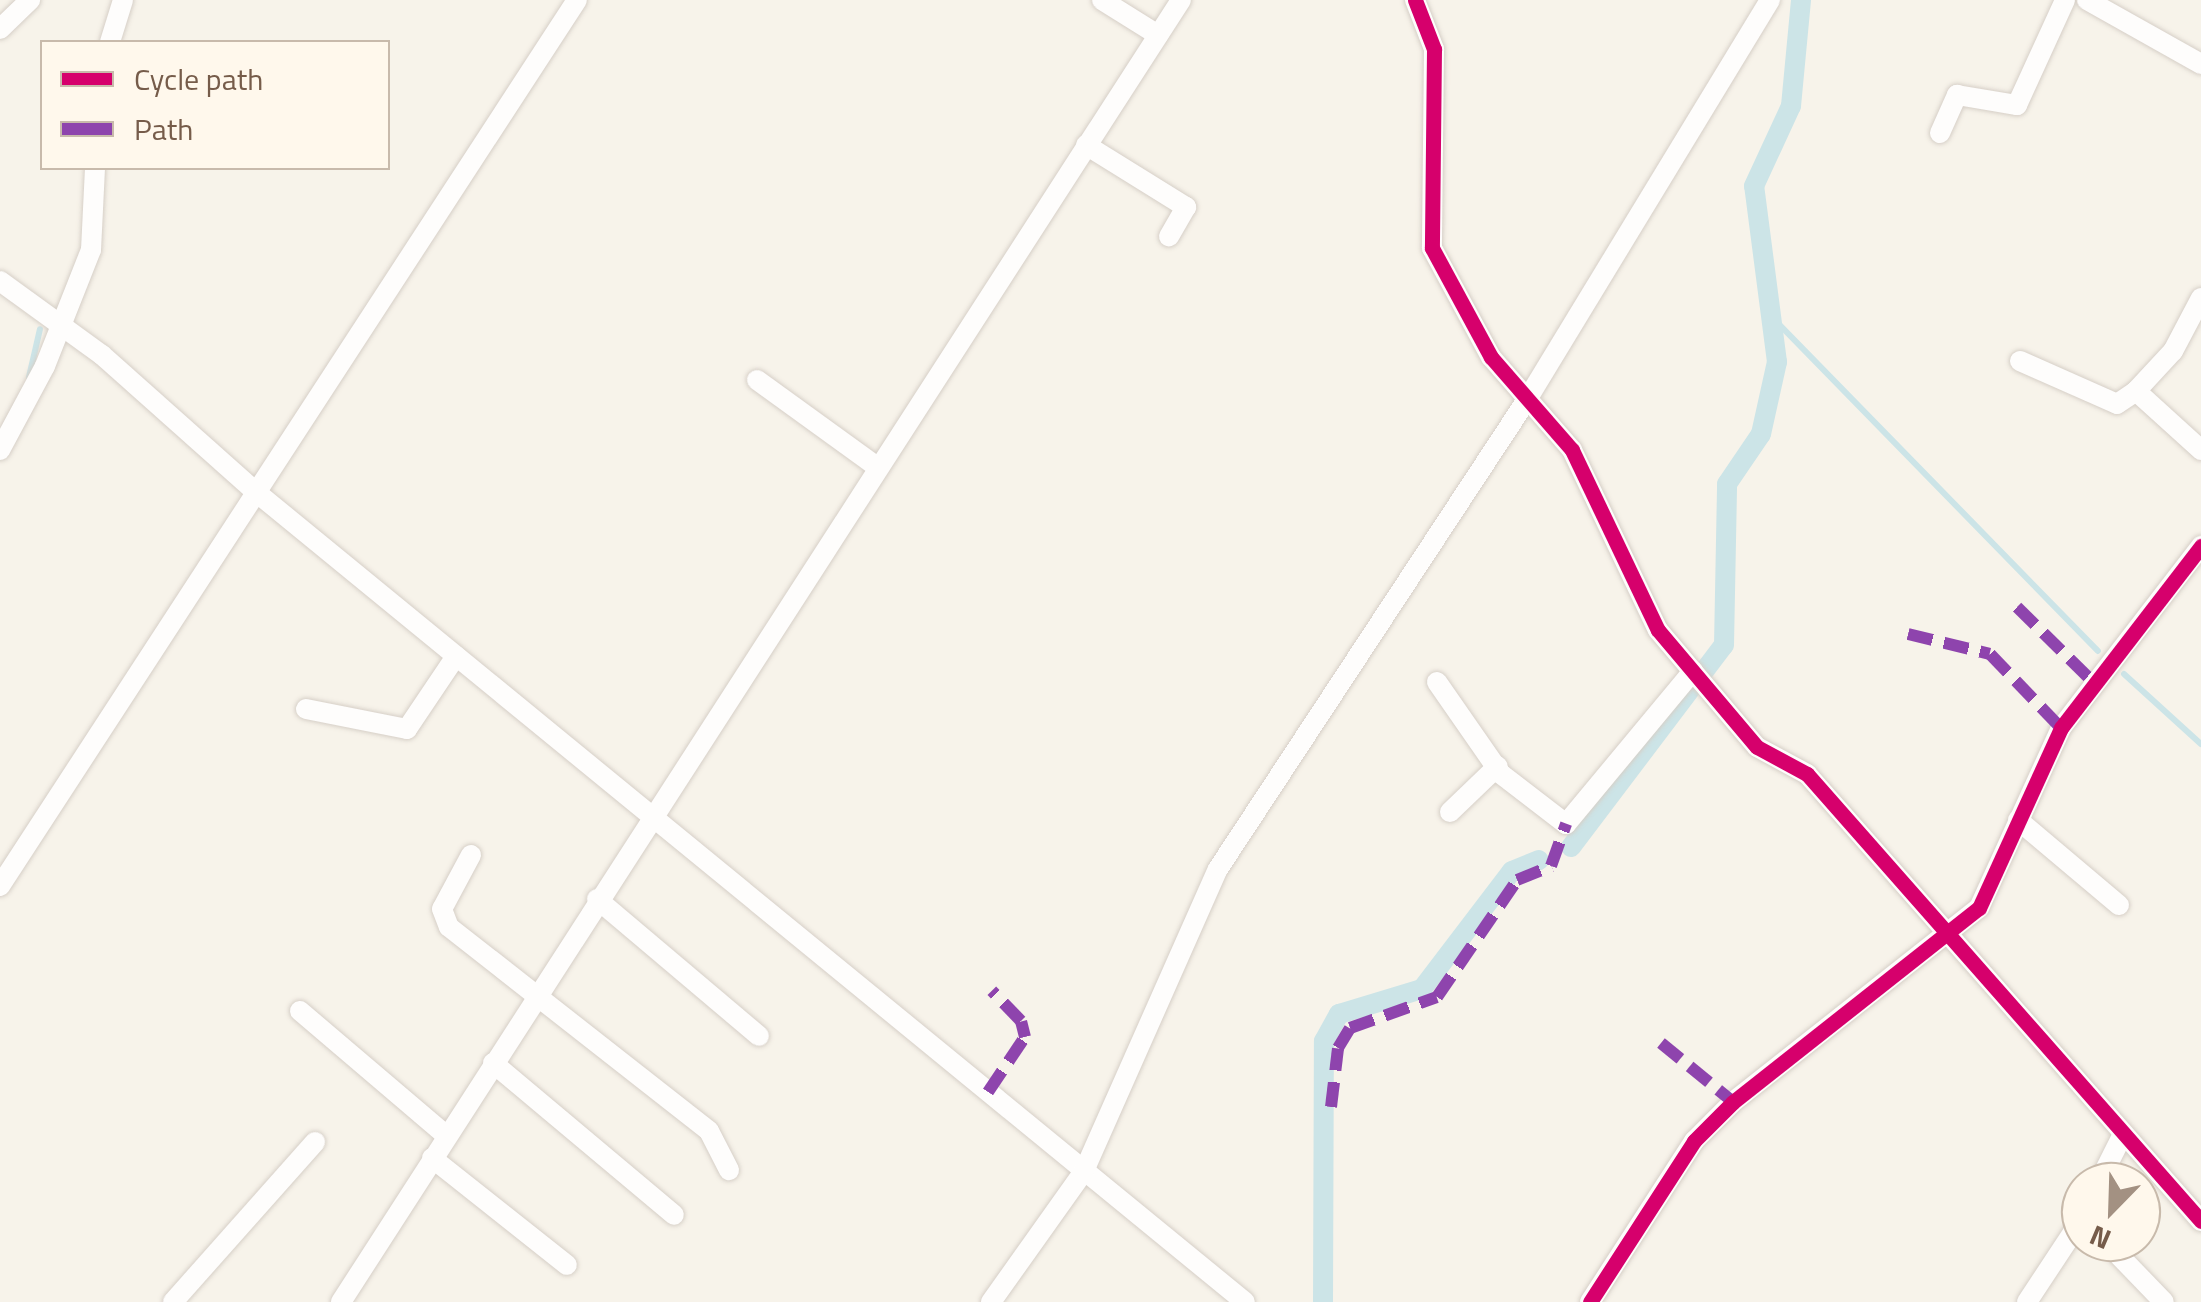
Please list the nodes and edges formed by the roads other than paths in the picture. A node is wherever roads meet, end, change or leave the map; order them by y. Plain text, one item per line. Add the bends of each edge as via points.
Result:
1 (30, 0) edge
2 (123, 0) edge
3 (577, 0) edge
4 (1102, 0) edge
5 (1181, 0) edge
6 (1414, 0) edge
7 (1770, 0) edge
8 (2065, 0) edge
9 (2087, 0) edge
10 (0, 29) edge
11 (1158, 35) junction
12 (111, 40) edge
13 (2201, 64) edge
14 (1940, 134) dead end
15 (1086, 145) junction
16 (95, 170) edge
17 (1169, 236) dead end
18 (0, 281) edge
19 (2201, 298) edge
20 (58, 325) junction
21 (2020, 361) dead end
22 (758, 380) dead end
23 (2136, 391) junction
24 (1528, 398) junction
25 (0, 450) edge
26 (2201, 450) edge
27 (877, 467) junction
28 (256, 492) junction
29 (2201, 546) edge
30 (456, 656) junction
31 (1693, 671) junction
32 (1437, 682) dead end
33 (306, 709) dead end
34 (1498, 766) junction
35 (1450, 812) dead end
36 (651, 815) junction
37 (2018, 820) junction
38 (471, 855) dead end
39 (0, 886) edge
40 (597, 899) junction
41 (2119, 905) dead end
42 (1948, 938) junction
43 (538, 993) junction
44 (300, 1011) dead end
45 (759, 1036) dead end
46 (493, 1063) junction
47 (2122, 1134) junction
48 (446, 1136) junction
49 (315, 1142) dead end
50 (432, 1158) junction
51 (2109, 1162) edge
52 (729, 1170) dead end
53 (1084, 1171) junction
54 (674, 1214) dead end
55 (2201, 1221) edge
56 (2061, 1250) edge
57 (2125, 1262) edge
58 (566, 1264) dead end
59 (173, 1302) edge
60 (341, 1302) edge
61 (991, 1302) edge
62 (1245, 1302) edge
63 (1590, 1302) edge
64 (2027, 1302) edge
65 (2164, 1302) edge

1 - 10 street
2 - 12 street
3 - 28 street
4 - 11 street
5 - 11 street
6 - 24 street via 1434,49 1432,248 1491,356
7 - 24 street
8 - 14 street via 2018,105 1957,95
9 - 13 street
11 - 15 street
15 - 17 street via 1186,207
15 - 27 street
16 - 20 street via 91,250
18 - 20 street
19 - 23 street via 2174,351
20 - 25 street
20 - 28 street
21 - 23 street via 2117,404
22 - 27 street
23 - 26 street
24 - 31 street via 1572,450 1658,630
24 - 53 street via 1218,869
27 - 36 street
28 - 30 street
28 - 39 street
29 - 37 street via 2061,728
30 - 33 street via 407,729
30 - 36 street
31 - 34 street via 1574,820 1549,817
31 - 42 street via 1757,747 1806,774
32 - 34 street
34 - 35 street
36 - 40 street
36 - 53 street
37 - 41 street
37 - 42 street via 1979,908
38 - 43 street via 442,909 449,927
40 - 43 street
40 - 45 street
42 - 47 street
42 - 63 street via 1838,1018 1694,1141
43 - 46 street
43 - 52 street via 709,1131
44 - 48 street
46 - 48 street
46 - 54 street
47 - 51 street
47 - 55 street
48 - 50 street
49 - 59 street
50 - 58 street
50 - 60 street
53 - 61 street
53 - 62 street
56 - 64 street
57 - 65 street

